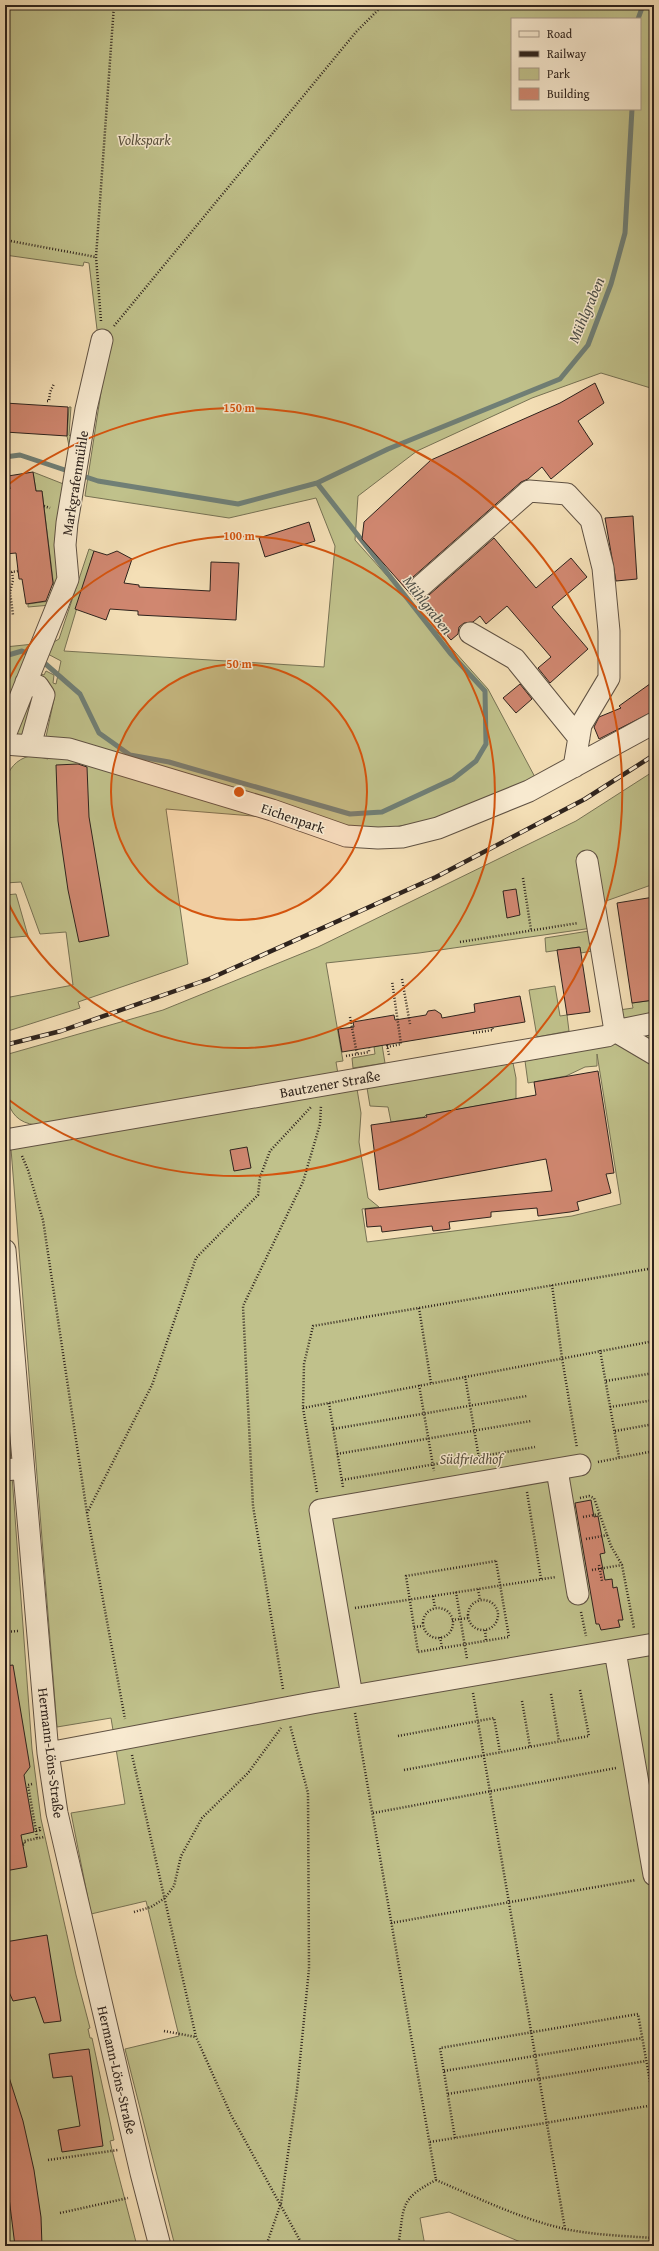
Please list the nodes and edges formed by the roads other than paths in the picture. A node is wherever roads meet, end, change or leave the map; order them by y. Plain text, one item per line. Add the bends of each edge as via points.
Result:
1 (102, 340) road end
2 (421, 586) dead end
3 (470, 634) dead end
4 (29, 675) junction
5 (654, 723) edge
6 (5, 735) edge
7 (579, 738) junction
8 (5, 744) edge
9 (30, 746) junction
10 (574, 767) junction
11 (587, 861) dead end
12 (654, 1023) edge
13 (615, 1031) junction
14 (654, 1054) edge
15 (11, 1139) edge
16 (5, 1250) edge
17 (8, 1316) edge
18 (580, 1465) road end
19 (14, 1469) edge
20 (557, 1470) junction
21 (576, 1584) road end
22 (646, 1645) edge
23 (615, 1651) junction
24 (352, 1696) junction
25 (48, 1753) junction
26 (646, 1877) edge
27 (160, 2246) edge

1 - 4 street, Markgrafenmühle via 90,388 66,532 68,580
2 - 7 street via 529,491 567,494 591,520 603,568 608,631 609,678 581,725
3 - 7 street via 515,659
4 - 6 street, Markgrafenmühle
4 - 9 street via 44,695
5 - 10 street, Eichenpark
7 - 10 street
8 - 9 street, Eichenpark
9 - 10 street, Eichenpark via 69,749 272,810 346,836 378,838 402,837 438,828 529,791
11 - 13 street
12 - 13 street, Bautzener Straße
13 - 14 street
13 - 15 street, Bautzener Straße via 607,1036 322,1090
16 - 17 street, Hermann-Löns-Straße
17 - 19 street, Hermann-Löns-Straße
18 - 20 street
19 - 25 street, Hermann-Löns-Straße
20 - 21 street
20 - 24 street via 320,1510
22 - 23 street
23 - 24 street
23 - 26 street via 634,1764
24 - 25 street via 287,1713
25 - 27 street, Hermann-Löns-Straße via 57,1813 78,1907

